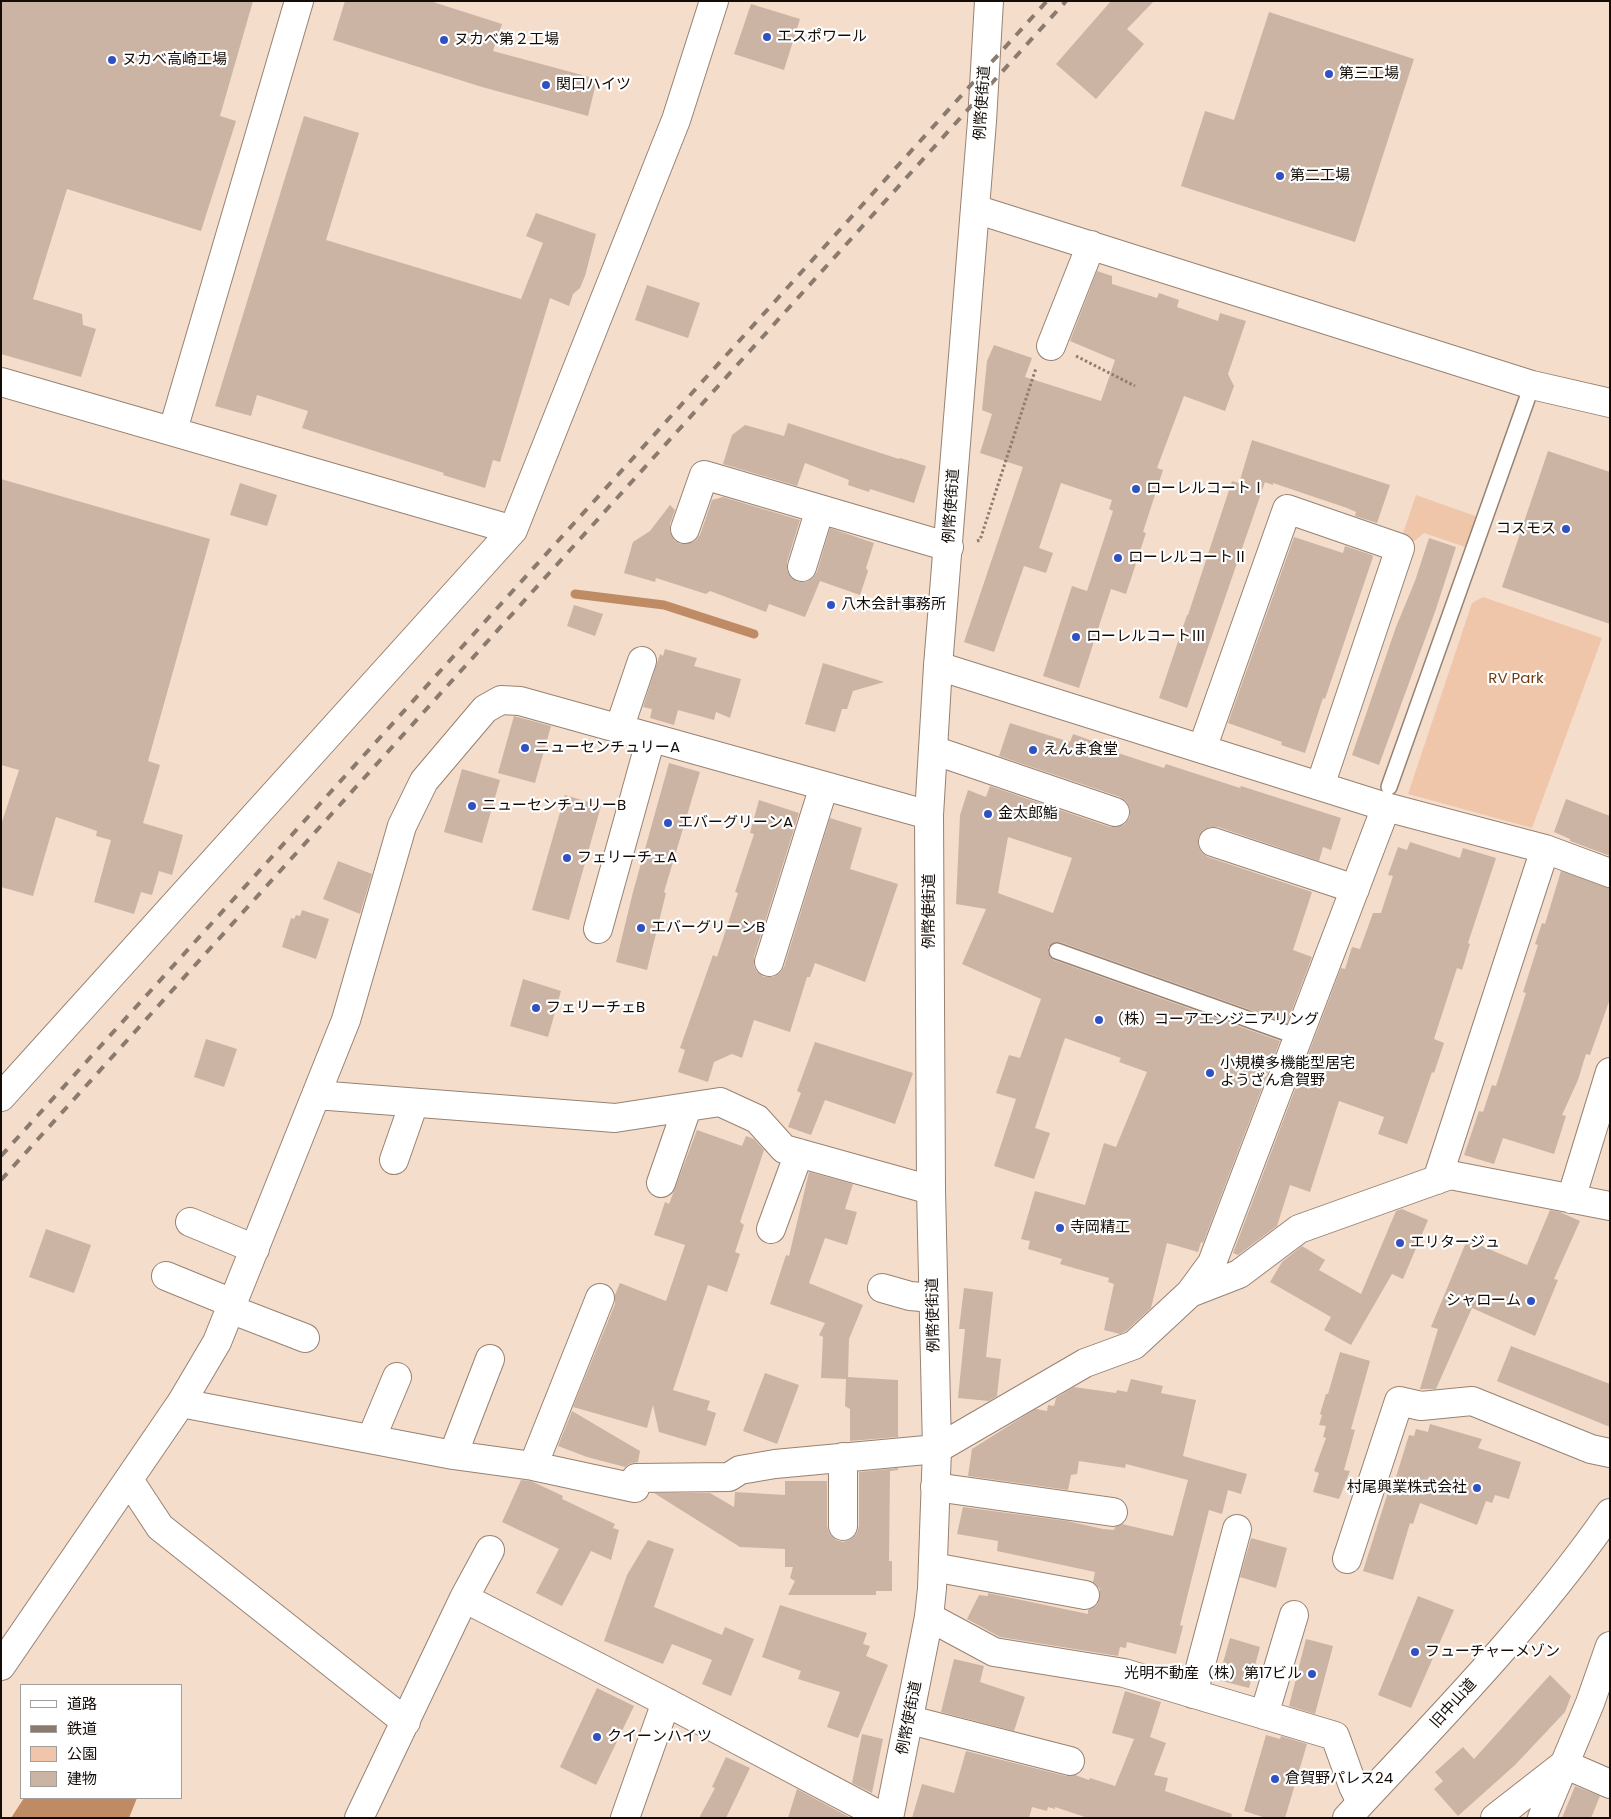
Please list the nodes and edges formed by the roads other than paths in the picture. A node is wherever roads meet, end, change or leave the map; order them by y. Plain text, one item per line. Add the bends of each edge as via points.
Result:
1 (299, 1) edge
2 (714, 1) edge
3 (989, 1) edge
4 (975, 209) junction
5 (1090, 245) junction
6 (1051, 346) road end
7 (1, 382) edge
8 (1532, 385) junction
9 (1610, 403) edge
10 (173, 430) junction
11 (820, 509) junction
12 (685, 529) dead end
13 (513, 530) junction
14 (962, 545) junction
15 (802, 567) dead end
16 (642, 661) dead end
17 (938, 666) junction
18 (618, 729) junction
19 (651, 738) junction
20 (1202, 749) junction
21 (934, 750) junction
22 (824, 786) junction
23 (1320, 786) junction
24 (1387, 797) junction
25 (1115, 812) dead end
26 (929, 815) junction
27 (1213, 842) dead end
28 (1545, 849) junction
29 (1610, 873) edge
30 (1355, 889) junction
31 (598, 929) dead end
32 (1057, 951) dead end
33 (769, 962) dead end
34 (1298, 1037) junction
35 (1610, 1072) edge
36 (316, 1095) junction
37 (1, 1097) edge
38 (414, 1103) junction
39 (687, 1108) junction
40 (799, 1153) junction
41 (394, 1160) dead end
42 (1437, 1180) junction
43 (661, 1183) dead end
44 (931, 1190) junction
45 (1571, 1198) junction
46 (1610, 1206) edge
47 (190, 1222) dead end
48 (771, 1229) dead end
49 (254, 1249) junction
50 (166, 1276) dead end
51 (882, 1288) dead end
52 (1190, 1293) junction
53 (600, 1298) dead end
54 (933, 1298) junction
55 (231, 1306) junction
56 (304, 1338) dead end
57 (490, 1359) dead end
58 (397, 1377) dead end
59 (181, 1403) junction
60 (371, 1439) junction
61 (937, 1449) junction
62 (1610, 1453) edge
63 (453, 1455) junction
64 (843, 1457) junction
65 (533, 1466) junction
66 (129, 1480) junction
67 (936, 1487) junction
68 (1113, 1512) dead end
69 (1610, 1513) edge
70 (843, 1526) dead end
71 (1237, 1530) dead end
72 (490, 1550) dead end
73 (1347, 1560) dead end
74 (933, 1567) junction
75 (1085, 1595) dead end
76 (464, 1598) junction
77 (1294, 1615) dead end
78 (929, 1617) junction
79 (1610, 1646) edge
80 (1, 1666) edge
81 (1193, 1694) junction
82 (666, 1702) junction
83 (1264, 1715) junction
84 (910, 1720) junction
85 (406, 1722) junction
86 (1070, 1761) dead end
87 (1564, 1764) junction
88 (1610, 1784) edge
89 (1354, 1810) edge
90 (359, 1818) edge
91 (624, 1818) edge
92 (885, 1818) edge
93 (889, 1818) edge
94 (1495, 1818) edge
95 (1542, 1818) edge

1 - 10 street
2 - 13 street via 676,120
3 - 4 street, 例幣使街道
4 - 5 street
4 - 14 street, 例幣使街道
5 - 6 street
5 - 8 street
7 - 10 street
8 - 9 street
8 - 24 lane
10 - 13 street
11 - 12 street via 704,475
11 - 14 street
11 - 15 street
13 - 37 street
14 - 17 street, 例幣使街道
16 - 18 street
17 - 20 street
17 - 21 street, 例幣使街道
18 - 19 street
18 - 36 street via 520,701 501,700 485,709 424,781 402,826 346,1020
19 - 22 street
19 - 31 street
20 - 23 street
20 - 23 street via 1287,509 1400,548
21 - 25 street
21 - 26 street, 例幣使街道
22 - 26 street
22 - 33 street
23 - 24 street
24 - 28 street
24 - 30 street
26 - 44 street, 例幣使街道
27 - 30 street
28 - 29 street
28 - 42 street
30 - 34 street
32 - 34 lane
34 - 52 street via 1212,1263
35 - 45 street
36 - 38 street
36 - 49 street
38 - 39 street via 615,1118
38 - 41 street
39 - 40 street via 720,1102 757,1119 784,1149
39 - 43 street
40 - 44 street
40 - 48 street
42 - 45 street via 1450,1175
42 - 52 street via 1299,1229 1239,1274
44 - 54 street, 例幣使街道
45 - 46 street
47 - 49 street
49 - 55 street
50 - 55 street
51 - 54 street
52 - 61 street via 1134,1345 1085,1363
53 - 65 street
54 - 61 street, 例幣使街道
55 - 56 street
55 - 59 street via 217,1342
57 - 63 street
58 - 60 street
59 - 60 street
59 - 66 street
60 - 63 street
61 - 64 street
61 - 67 street, 例幣使街道
62 - 73 street via 1591,1449 1472,1400 1421,1406 1398,1402
63 - 65 street
64 - 65 street via 766,1465 740,1470 728,1477 636,1478 635,1488
64 - 70 street
66 - 80 street
66 - 85 street via 160,1527
67 - 68 street
67 - 74 street, 例幣使街道
69 - 89 street, 旧中山道 via 1530,1619 1450,1710
71 - 81 street
72 - 76 street
74 - 75 street
74 - 78 street, 例幣使街道
76 - 82 street
76 - 85 street
77 - 83 street
78 - 81 street via 994,1652 1124,1673
78 - 84 street, 例幣使街道
79 - 87 street
81 - 83 street
82 - 91 street
82 - 92 street
83 - 89 street via 1335,1736 1353,1786
84 - 86 street
84 - 93 street, 例幣使街道
85 - 90 street
87 - 88 street
87 - 94 street
87 - 95 street

